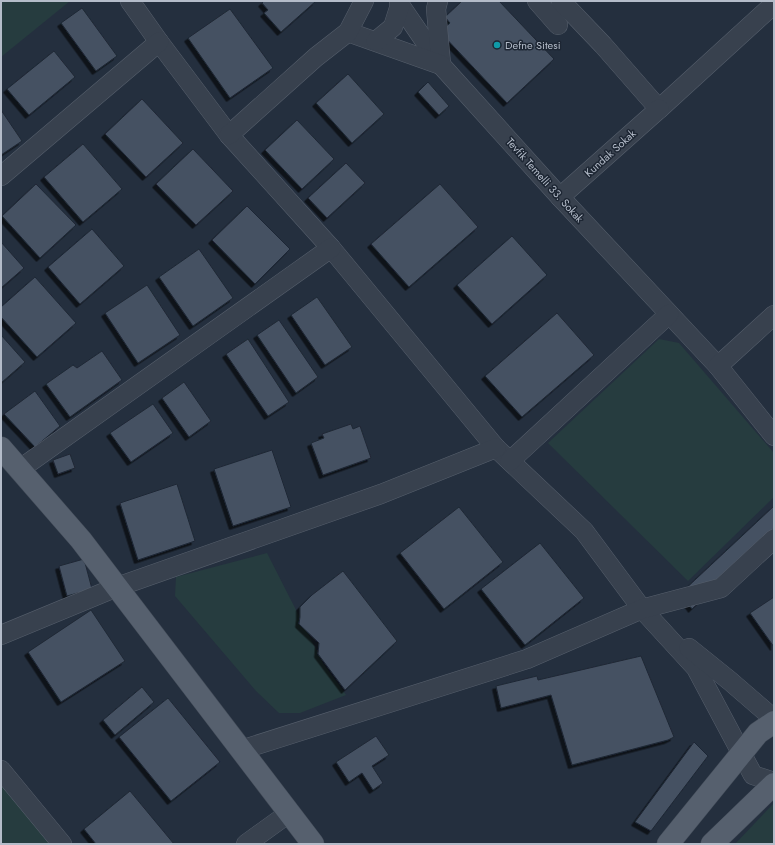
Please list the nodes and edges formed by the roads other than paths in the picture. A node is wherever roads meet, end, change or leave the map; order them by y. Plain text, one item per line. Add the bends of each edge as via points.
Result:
1 (130, 1) edge
2 (364, 1) edge
3 (438, 1) edge
4 (537, 1) edge
5 (561, 1) edge
6 (399, 3) edge
7 (774, 4) edge
8 (558, 26) dead end
9 (348, 32) junction
10 (376, 41) junction
11 (159, 42) junction
12 (441, 65) junction
13 (659, 109) junction
14 (229, 135) junction
15 (1, 176) edge
16 (560, 197) junction
17 (331, 248) junction
18 (669, 314) junction
19 (774, 315) edge
20 (718, 366) junction
21 (774, 436) edge
22 (1, 448) edge
23 (496, 448) junction
24 (510, 461) junction
25 (20, 470) junction
26 (774, 539) edge
27 (117, 587) junction
28 (642, 609) junction
29 (1, 635) edge
30 (774, 721) edge
31 (241, 750) junction
32 (741, 754) junction
33 (1, 770) edge
34 (774, 783) edge
35 (289, 813) junction
36 (62, 844) edge
37 (246, 844) edge
38 (313, 844) edge
39 (668, 844) edge
40 (712, 844) edge

1 - 11 street
2 - 9 street
3 - 12 street via 436,9
4 - 8 street
5 - 13 street
6 - 10 street via 393,27
6 - 12 street
7 - 13 street, Kundak Sokak
9 - 10 street, Tevfik Temelli 33. Sokak
9 - 14 street via 316,57
10 - 12 street, Tevfik Temelli 33. Sokak
11 - 14 street
11 - 15 street
12 - 16 street, Tevfik Temelli 33. Sokak
13 - 16 street, Kundak Sokak
14 - 17 street
16 - 18 street, Tevfik Temelli 33. Sokak
17 - 23 street
17 - 25 street
18 - 20 street, Tevfik Temelli 33. Sokak
18 - 24 street
19 - 20 street
20 - 21 street, Tevfik Temelli 33. Sokak
22 - 25 main road
23 - 24 street
23 - 27 street via 381,494
24 - 28 street via 584,531
25 - 27 main road via 81,540
26 - 28 street via 721,588
27 - 29 street
27 - 31 main road
28 - 30 street via 730,681
28 - 31 street via 527,659
28 - 32 street via 696,668
30 - 32 main road via 758,733
31 - 35 main road
32 - 34 street via 753,775
32 - 39 main road
33 - 36 street
34 - 40 main road
35 - 37 street
35 - 38 main road

